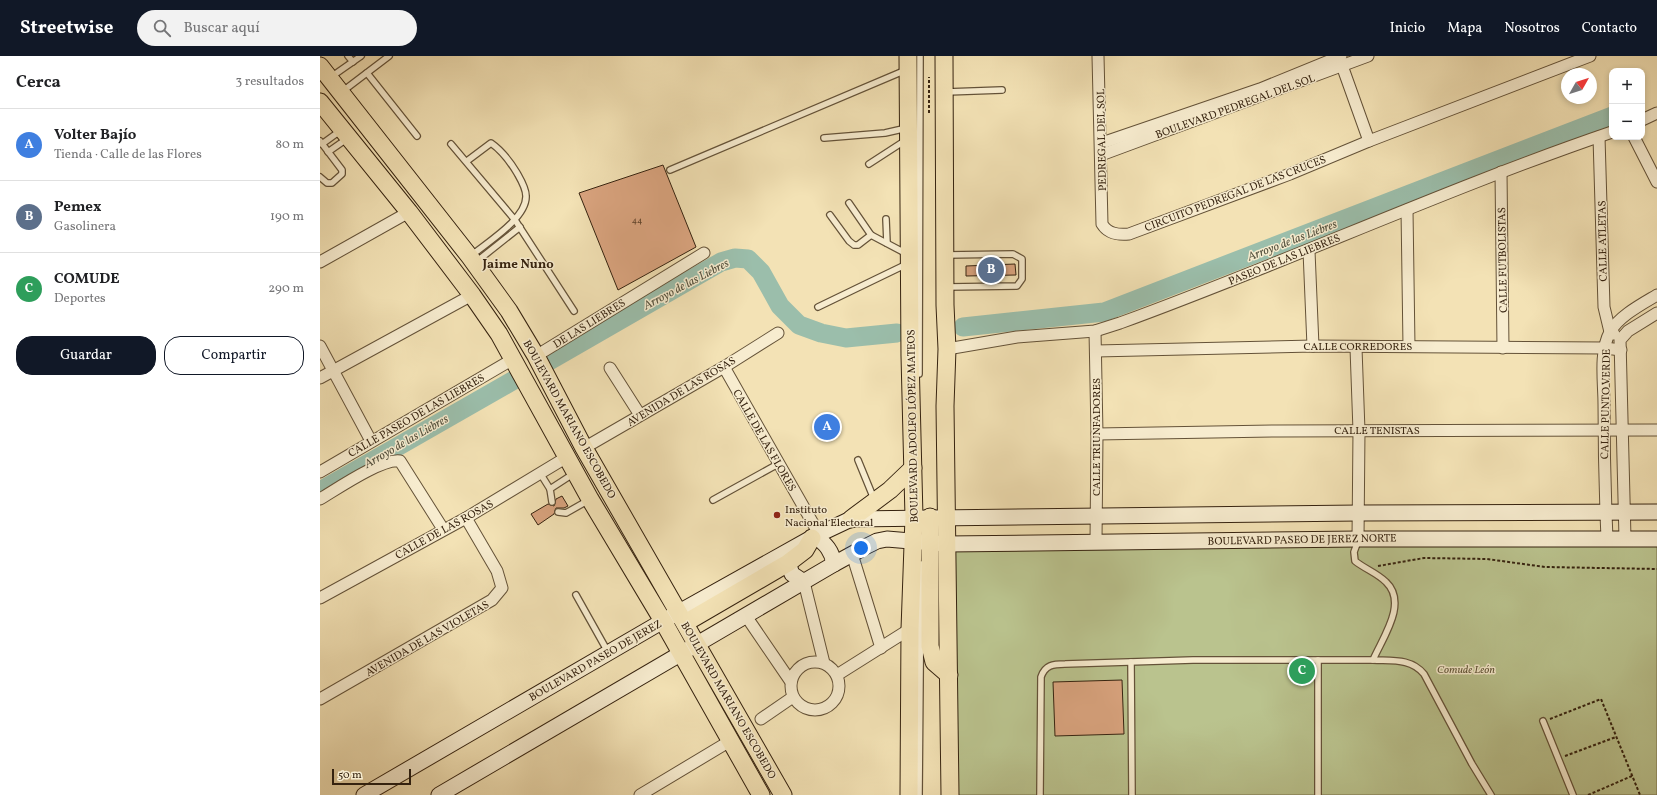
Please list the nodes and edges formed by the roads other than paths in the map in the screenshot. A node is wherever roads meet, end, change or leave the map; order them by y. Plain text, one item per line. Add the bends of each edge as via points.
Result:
1 (348, 56) edge
2 (361, 56) edge
3 (389, 56) edge
4 (920, 56) edge
5 (944, 56) edge
6 (1099, 56) edge
7 (1368, 56) edge
8 (1590, 56) edge
9 (1340, 59) edge
10 (353, 62) junction
11 (908, 62) edge
12 (325, 73) edge
13 (367, 73) junction
14 (1002, 90) dead end
15 (944, 92) junction
16 (341, 93) junction
17 (320, 102) edge
18 (1657, 113) edge
19 (1645, 119) edge
20 (908, 133) junction
21 (1609, 133) edge
22 (345, 134) junction
23 (416, 136) dead end
24 (1599, 137) junction
25 (824, 138) dead end
26 (1369, 140) junction
27 (1636, 140) edge
28 (1102, 142) junction
29 (321, 143) edge
30 (451, 144) dead end
31 (328, 152) junction
32 (1101, 154) junction
33 (467, 161) junction
34 (869, 164) dead end
35 (670, 170) dead end
36 (1501, 172) junction
37 (320, 177) edge
38 (1657, 182) edge
39 (849, 203) dead end
40 (1407, 210) junction
41 (409, 212) junction
42 (830, 215) dead end
43 (886, 219) dead end
44 (515, 220) junction
45 (1102, 224) joint
46 (520, 227) junction
47 (871, 234) junction
48 (887, 244) junction
49 (1309, 251) junction
50 (704, 253) dead end
51 (944, 255) junction
52 (909, 259) junction
53 (473, 260) junction
54 (320, 262) edge
55 (945, 287) junction
56 (472, 294) junction
57 (1657, 295) edge
58 (818, 307) dead end
59 (574, 311) dead end
60 (1657, 313) edge
61 (1095, 331) junction
62 (1610, 332) junction
63 (778, 333) dead end
64 (1620, 345) junction
65 (320, 346) edge
66 (1313, 346) junction
67 (1409, 346) junction
68 (1356, 348) junction
69 (1503, 348) junction
70 (1605, 348) junction
71 (947, 349) junction
72 (1096, 351) junction
73 (536, 356) junction
74 (513, 359) junction
75 (724, 367) junction
76 (610, 368) dead end
77 (333, 370) junction
78 (320, 378) edge
79 (919, 383) dead end
80 (640, 415) junction
81 (1604, 429) junction
82 (1622, 430) junction
83 (1657, 430) edge
84 (1359, 431) junction
85 (1097, 434) junction
86 (371, 441) junction
87 (584, 448) junction
88 (567, 456) junction
89 (858, 460) dead end
90 (778, 464) junction
91 (916, 467) junction
92 (320, 472) edge
93 (540, 473) junction
94 (575, 473) junction
95 (550, 489) junction
96 (320, 499) edge
97 (590, 499) junction
98 (713, 500) dead end
99 (876, 501) junction
100 (552, 502) dead end
101 (1605, 511) junction
102 (558, 512) dead end
103 (1624, 512) junction
104 (1657, 512) edge
105 (1360, 513) junction
106 (1096, 517) junction
107 (466, 518) junction
108 (851, 519) junction
109 (443, 529) junction
110 (924, 531) junction
111 (815, 536) junction
112 (1358, 538) junction
113 (1607, 538) junction
114 (1625, 538) junction
115 (1657, 539) edge
116 (1096, 542) junction
117 (946, 544) junction
118 (852, 554) junction
119 (921, 558) dead end
120 (788, 562) junction
121 (834, 564) junction
122 (804, 582) junction
123 (576, 595) dead end
124 (320, 598) edge
125 (746, 616) junction
126 (682, 618) junction
127 (663, 621) junction
128 (910, 629) junction
129 (698, 645) junction
130 (881, 648) junction
131 (608, 653) junction
132 (680, 654) junction
133 (1318, 660) junction
134 (1373, 660) junction
135 (1131, 662) junction
136 (824, 663) junction
137 (837, 675) junction
138 (950, 675) junction
139 (791, 682) junction
140 (793, 697) junction
141 (320, 699) edge
142 (761, 719) dead end
143 (1543, 721) road end
144 (730, 741) junction
145 (364, 795) edge
146 (439, 795) edge
147 (640, 795) edge
148 (761, 795) edge
149 (783, 795) edge
150 (909, 795) edge
151 (919, 795) edge
152 (950, 795) edge
153 (1040, 795) edge
154 (1132, 795) edge
155 (1318, 795) edge
156 (1491, 795) edge
157 (1573, 795) edge

1 - 10 lane
2 - 10 lane
3 - 13 lane
4 - 79 lane
5 - 15 main road, BOULEVARD ADOLFO LÓPEZ MATEOS
6 - 28 street, PEDREGAL DEL SOL
7 - 9 street, BOULEVARD PEDREGAL DEL SOL
8 - 26 street, CIRCUITO PEDREGAL DE LAS CRUCES
9 - 26 street
9 - 28 street, BOULEVARD PEDREGAL DEL SOL
9 - 32 street, BOULEVARD PEDREGAL DEL SOL
10 - 12 lane
11 - 20 main road, BOULEVARD ADOLFO LÓPEZ MATEOS
11 - 35 lane
12 - 16 main road, BOULEVARD MARIANO ESCOBEDO
13 - 16 lane
13 - 23 lane
14 - 15 lane
15 - 51 main road, BOULEVARD ADOLFO LÓPEZ MATEOS
16 - 53 main road, BOULEVARD MARIANO ESCOBEDO
17 - 22 main road, BOULEVARD MARIANO ESCOBEDO
18 - 19 street
20 - 25 lane
20 - 34 lane
20 - 52 main road, BOULEVARD ADOLFO LÓPEZ MATEOS
21 - 24 street, PASEO DE LAS LIEBRES
22 - 29 lane
22 - 31 lane
22 - 41 main road, BOULEVARD MARIANO ESCOBEDO
24 - 36 street, PASEO DE LAS LIEBRES
24 - 62 street, CALLE ATLETAS via 1604,307
26 - 45 street, CIRCUITO PEDREGAL DE LAS CRUCES via 1290,174 1129,234 1113,234
27 - 38 street
28 - 32 street, PEDREGAL DEL SOL
29 - 31 lane
30 - 33 lane
31 - 37 lane via 340,166 342,174 327,183
32 - 45 street, PEDREGAL DEL SOL
33 - 44 lane
33 - 44 lane via 491,143 512,166 527,195 525,205
36 - 40 street, PASEO DE LAS LIEBRES
36 - 69 street, CALLE FUTBOLISTAS
39 - 47 lane
40 - 49 street, PASEO DE LAS LIEBRES
40 - 67 street
41 - 54 street
41 - 56 main road, BOULEVARD MARIANO ESCOBEDO
42 - 47 lane via 854,245 858,245
43 - 48 lane
44 - 46 lane
44 - 53 lane
46 - 53 lane
46 - 59 lane
47 - 48 lane
48 - 52 lane
49 - 61 street, PASEO DE LAS LIEBRES via 1163,308
49 - 66 street
50 - 73 street, DE LAS LIEBRES
51 - 55 main road, BOULEVARD ADOLFO LÓPEZ MATEOS
51 - 55 lane via 1013,254 1022,259 1022,279 1017,286
52 - 58 lane
52 - 91 main road, BOULEVARD ADOLFO LÓPEZ MATEOS via 910,356
53 - 73 main road, BOULEVARD MARIANO ESCOBEDO via 510,311
55 - 71 main road, BOULEVARD ADOLFO LÓPEZ MATEOS
56 - 74 main road, BOULEVARD MARIANO ESCOBEDO
56 - 77 street
57 - 62 street, CALLE PUNTO VERDE via 1636,308
60 - 64 street, CALLE PUNTO VERDE via 1628,331
61 - 71 street, PASEO DE LAS LIEBRES via 1017,337
61 - 72 street, CALLE TRIUNFADORES
62 - 64 street
62 - 70 street, CALLE PUNTO VERDE
63 - 75 street, AVENIDA DE LAS ROSAS
64 - 70 street, CALLE CORREDORES
64 - 82 street, CALLE PUNTO VERDE
65 - 77 street
66 - 68 street, CALLE CORREDORES
66 - 72 street, CALLE CORREDORES
67 - 68 street, CALLE CORREDORES
67 - 69 street, CALLE CORREDORES
68 - 84 street
69 - 70 street, CALLE CORREDORES
70 - 81 street, CALLE PUNTO VERDE
71 - 110 main road, BOULEVARD ADOLFO LÓPEZ MATEOS via 945,406
72 - 85 street, CALLE TRIUNFADORES
73 - 87 main road, BOULEVARD MARIANO ESCOBEDO
74 - 86 street, CALLE PASEO DE LAS LIEBRES
74 - 88 main road, BOULEVARD MARIANO ESCOBEDO
75 - 80 street, AVENIDA DE LAS ROSAS
75 - 90 street, CALLE DE LAS FLORES
76 - 80 street
77 - 78 street
77 - 86 street
80 - 87 street, AVENIDA DE LAS ROSAS
81 - 82 street, CALLE TENISTAS
81 - 84 street, CALLE TENISTAS
81 - 101 street, CALLE PUNTO VERDE
82 - 83 street, CALLE TENISTAS
82 - 103 street, CALLE PUNTO VERDE
84 - 85 street, CALLE TENISTAS
84 - 105 street
85 - 106 street, CALLE TRIUNFADORES
86 - 92 street, CALLE PASEO DE LAS LIEBRES
87 - 126 main road, BOULEVARD MARIANO ESCOBEDO
88 - 93 street, CALLE DE LAS ROSAS
88 - 94 main road, BOULEVARD MARIANO ESCOBEDO
89 - 99 lane
90 - 98 lane
90 - 111 street, CALLE DE LAS FLORES
91 - 99 main road
91 - 110 main road, BOULEVARD ADOLFO LÓPEZ MATEOS
93 - 95 lane
93 - 107 street, CALLE DE LAS ROSAS
94 - 95 lane
94 - 97 main road, BOULEVARD MARIANO ESCOBEDO
95 - 100 lane
96 - 109 street via 380,464 392,460 400,461
97 - 102 lane via 566,513
97 - 127 main road, BOULEVARD MARIANO ESCOBEDO
99 - 108 main road
101 - 103 main road
101 - 105 main road
101 - 113 street, CALLE PUNTO VERDE
103 - 104 main road
103 - 114 street, CALLE PUNTO VERDE
105 - 106 main road
105 - 112 street
106 - 110 main road
106 - 116 street, CALLE TRIUNFADORES
107 - 109 street, CALLE DE LAS ROSAS
107 - 141 street, AVENIDA DE LAS VIOLETAS via 498,571 502,588 498,594 492,600
108 - 110 main road, BOULEVARD PASEO DE JEREZ
108 - 111 main road, BOULEVARD PASEO DE JEREZ
109 - 124 street, CALLE DE LAS ROSAS
110 - 117 main road, BOULEVARD ADOLFO LÓPEZ MATEOS
110 - 117 main road, BOULEVARD PASEO DE JEREZ
110 - 118 main road, BOULEVARD PASEO DE JEREZ via 899,539 877,541
110 - 128 main road, BOULEVARD ADOLFO LÓPEZ MATEOS
110 - 138 main road via 930,646 934,662
111 - 120 main road via 805,550
111 - 121 main road via 828,547
111 - 126 main road, BOULEVARD PASEO DE JEREZ
112 - 113 main road, BOULEVARD PASEO DE JEREZ NORTE
112 - 116 main road, BOULEVARD PASEO DE JEREZ NORTE
112 - 134 lane via 1355,561 1386,582 1394,592 1396,602
113 - 114 main road, BOULEVARD PASEO DE JEREZ NORTE
114 - 115 main road, BOULEVARD PASEO DE JEREZ NORTE
116 - 117 main road, BOULEVARD PASEO DE JEREZ NORTE
117 - 138 main road, BOULEVARD ADOLFO LÓPEZ MATEOS
118 - 121 main road, BOULEVARD PASEO DE JEREZ
118 - 130 street
119 - 151 lane
120 - 122 main road via 792,574
120 - 126 main road
121 - 122 main road, BOULEVARD PASEO DE JEREZ
122 - 125 main road, BOULEVARD PASEO DE JEREZ
122 - 136 street
123 - 131 lane
125 - 129 main road, BOULEVARD PASEO DE JEREZ
125 - 139 street
126 - 127 main road, BOULEVARD PASEO DE JEREZ
126 - 129 main road, BOULEVARD MARIANO ESCOBEDO
127 - 131 main road, BOULEVARD PASEO DE JEREZ
127 - 132 main road, BOULEVARD MARIANO ESCOBEDO
128 - 130 street
128 - 150 main road, BOULEVARD ADOLFO LÓPEZ MATEOS
129 - 132 main road, BOULEVARD PASEO DE JEREZ
129 - 149 main road, BOULEVARD MARIANO ESCOBEDO
130 - 137 street
131 - 145 main road, BOULEVARD PASEO DE JEREZ
132 - 144 main road, BOULEVARD MARIANO ESCOBEDO
132 - 146 main road, BOULEVARD PASEO DE JEREZ
133 - 134 lane
133 - 135 lane
133 - 155 lane
134 - 156 lane via 1407,662 1419,667
135 - 153 lane via 1057,664 1043,671 1040,687
135 - 154 lane
136 - 137 street
136 - 139 street via 813,662 803,665 795,672
137 - 140 street via 839,687 835,699 826,708 814,710 802,706
138 - 152 main road, BOULEVARD ADOLFO LÓPEZ MATEOS
139 - 140 street
140 - 142 street
143 - 157 lane
144 - 147 street
144 - 148 main road, BOULEVARD MARIANO ESCOBEDO

